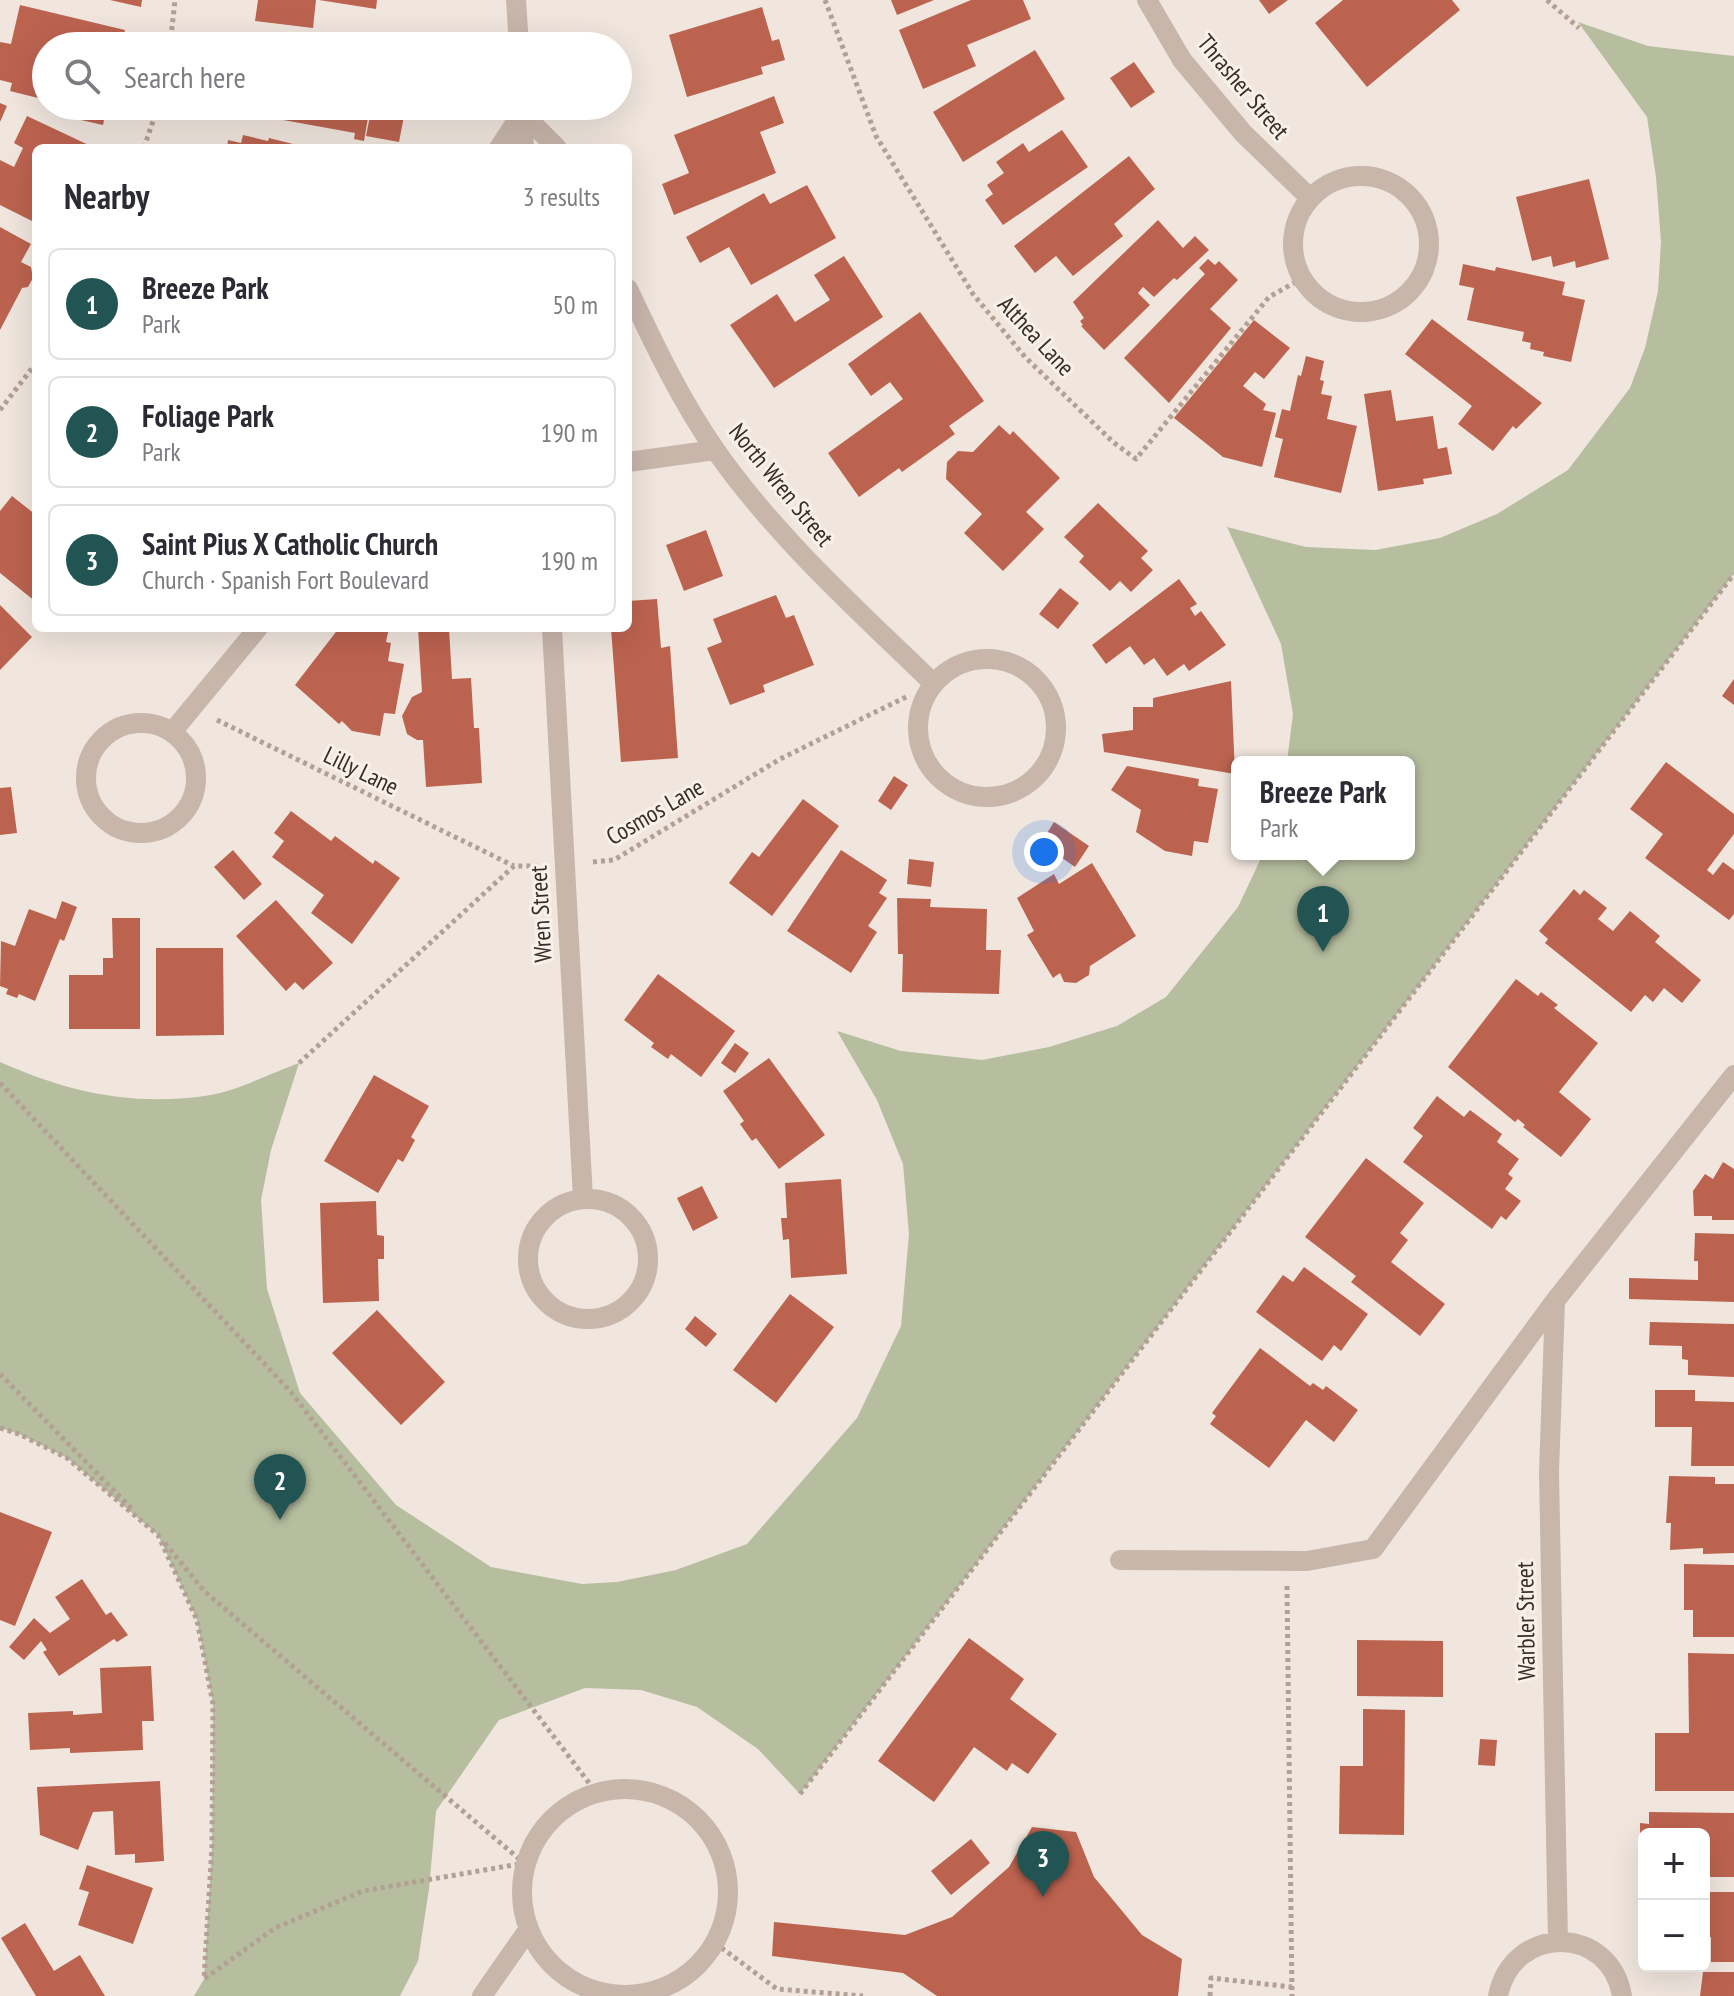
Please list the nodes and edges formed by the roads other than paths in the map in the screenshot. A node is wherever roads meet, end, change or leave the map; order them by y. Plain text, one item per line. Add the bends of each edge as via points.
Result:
1 (516, 0) edge
2 (1147, 0) edge
3 (518, 32) edge
4 (516, 120) edge
5 (523, 120) edge
6 (531, 120) edge
7 (501, 144) edge
8 (524, 144) edge
9 (553, 144) edge
10 (1310, 198) junction
11 (632, 297) edge
12 (715, 450) junction
13 (632, 461) edge
14 (255, 632) edge
15 (552, 632) edge
16 (934, 684) junction
17 (172, 732) junction
18 (1734, 1075) edge
19 (583, 1198) junction
20 (1555, 1301) junction
21 (1120, 1560) dead end
22 (528, 1930) junction
23 (1558, 1941) junction
24 (601, 1995) edge
25 (482, 1996) edge
26 (1498, 1996) edge
27 (1622, 1996) edge

1 - 3 street
2 - 10 street, Thrasher Street via 1182,60 1243,133
4 - 7 street
5 - 8 street
6 - 9 street
10 - 10 street via 1293,237 1301,279 1325,303 1349,311 1374,311 1405,296 1428,252 1415,203 1388,182 1355,176 1323,187
11 - 12 street, North Wren Street
12 - 13 street
12 - 16 street, North Wren Street via 773,523
14 - 17 street
15 - 19 street, Wren Street
16 - 16 street via 918,722 923,752 939,778 956,790 996,797 1033,780 1054,745 1056,724 1052,704 1027,671 1008,662 968,661
17 - 17 street via 137,723 103,738 86,771 93,807 105,821 138,834 172,825 186,812 194,796 196,770 185,745
18 - 20 street
19 - 19 street via 545,1216 527,1253 537,1294 552,1309 593,1320 614,1315 631,1303 648,1265 638,1224 604,1200
20 - 21 street via 1373,1549 1307,1561
20 - 23 street, Warbler Street via 1549,1472
22 - 24 street via 545,1958 570,1980
22 - 24 street via 521,1897 525,1863 540,1832 564,1807 596,1792 630,1787 665,1795 694,1814 716,1842 727,1875 727,1910 715,1943 694,1969 666,1987 634,1996
22 - 25 street
23 - 26 street via 1519,1957
23 - 27 street via 1581,1945 1602,1958 1617,1977

